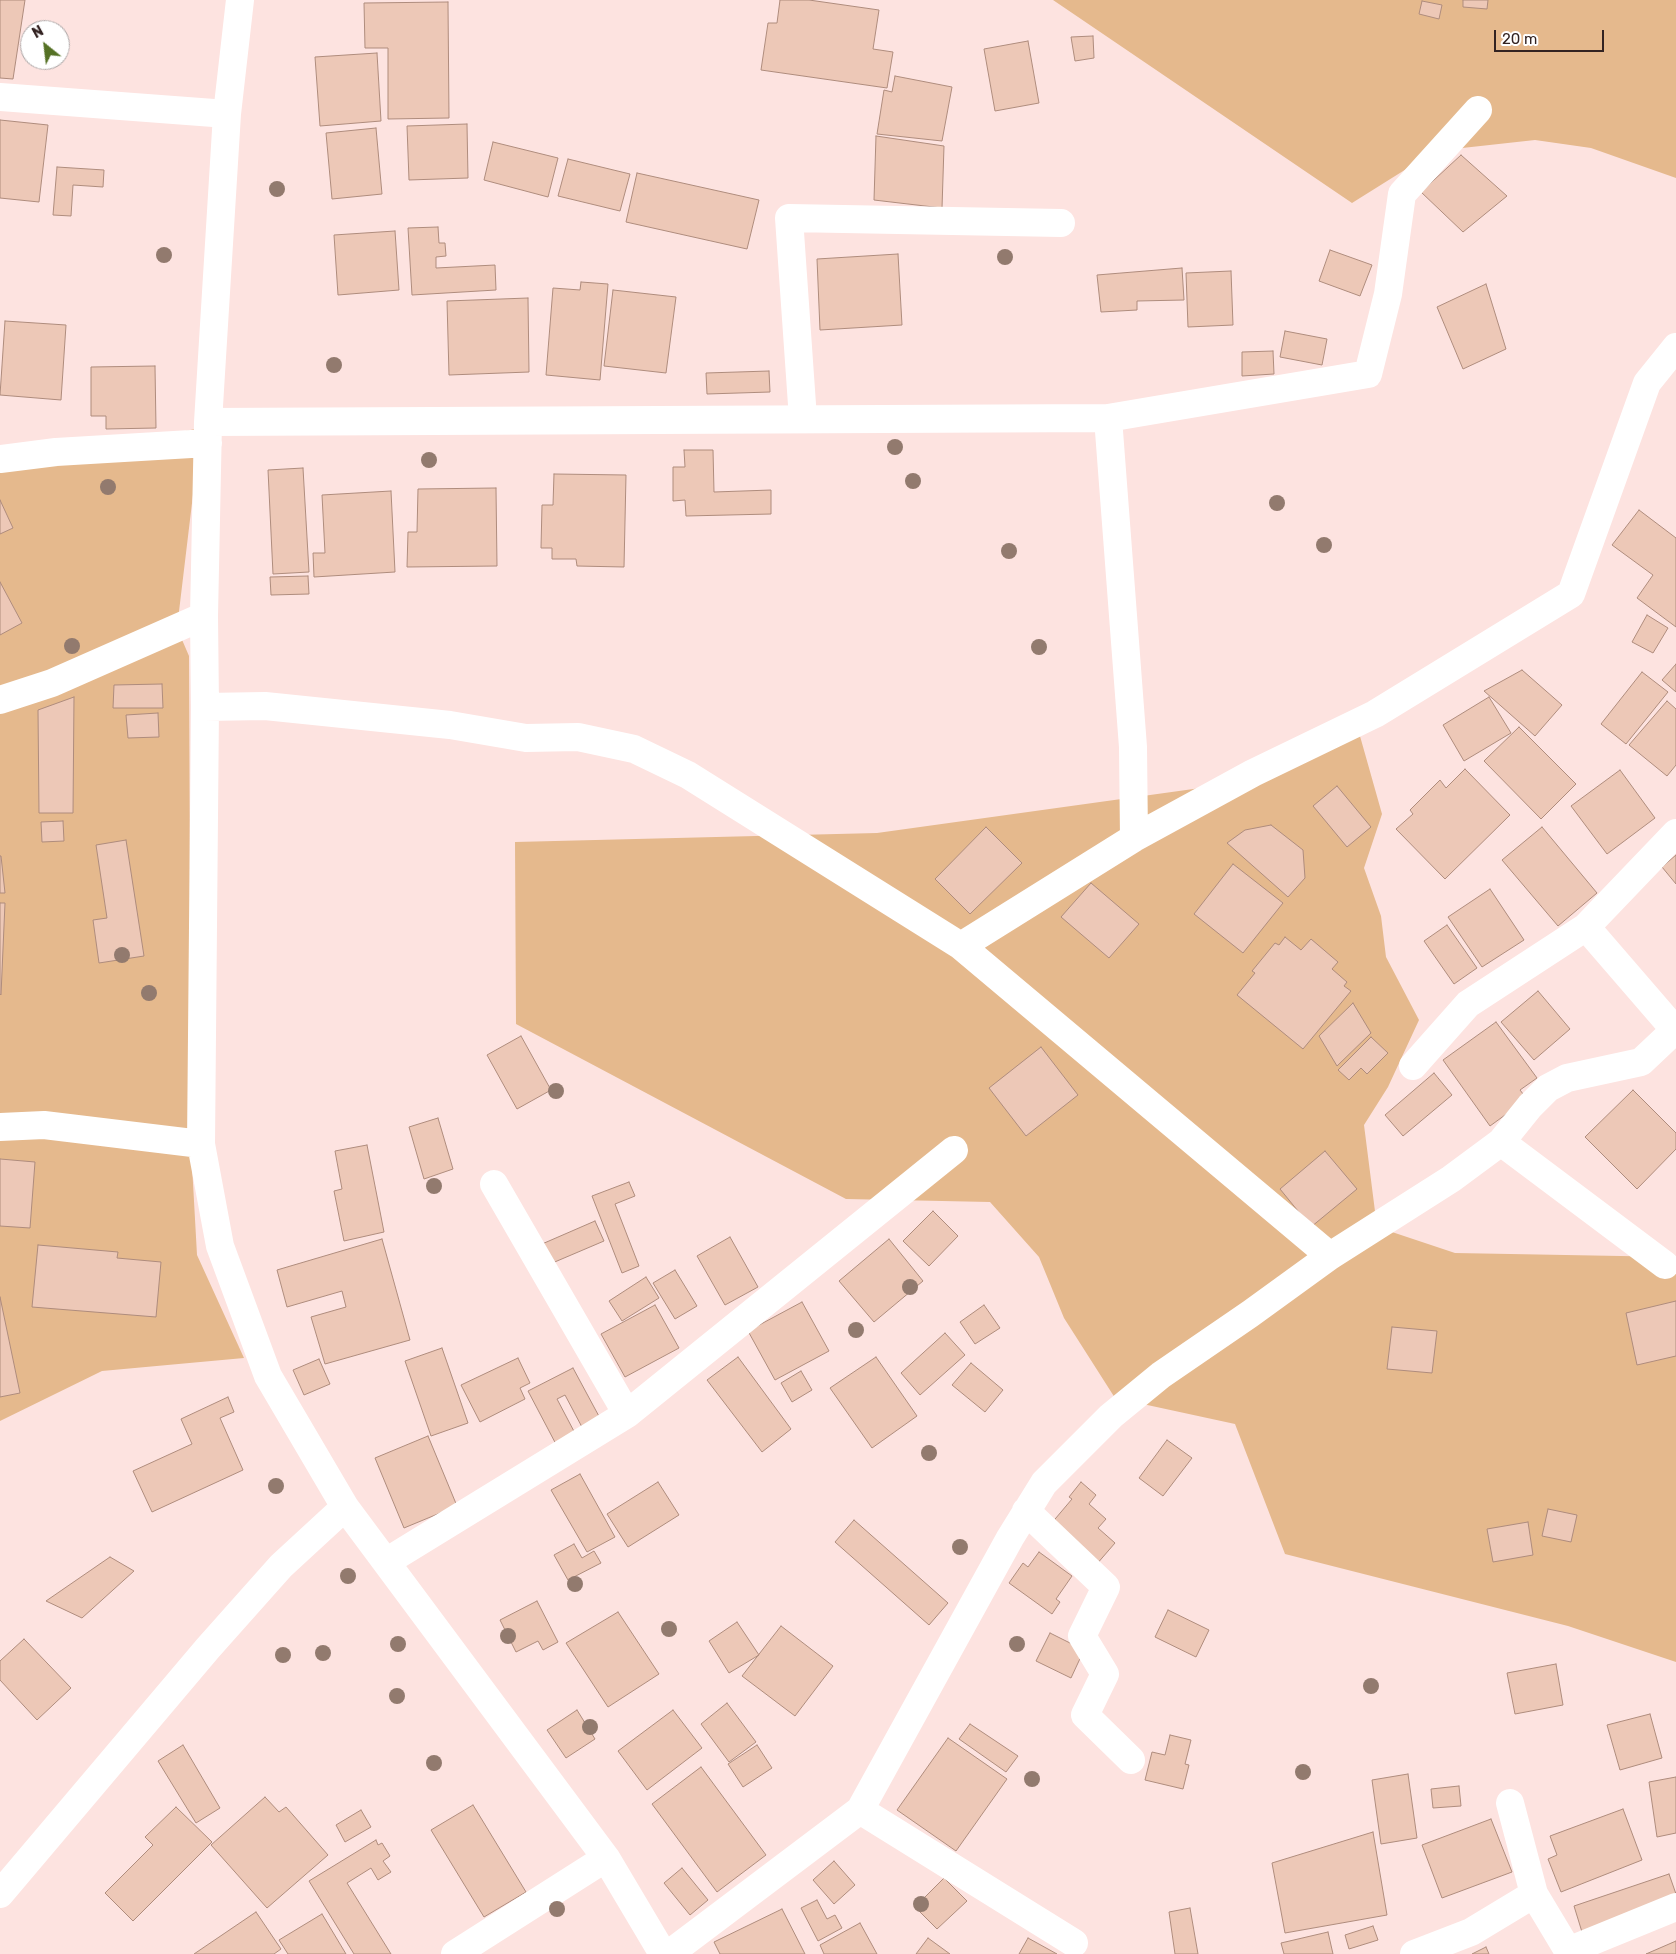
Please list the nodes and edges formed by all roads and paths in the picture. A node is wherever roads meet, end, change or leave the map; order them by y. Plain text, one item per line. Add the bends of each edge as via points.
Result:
1 (240, 0) edge
2 (0, 97) edge
3 (1478, 110) dead end
4 (227, 114) junction
5 (1061, 223) dead end
6 (1676, 347) edge
7 (1108, 418) junction
8 (804, 419) junction
9 (208, 433) junction
10 (0, 459) edge
11 (204, 616) junction
12 (0, 700) edge
13 (206, 707) junction
14 (1676, 834) edge
15 (1134, 838) junction
16 (1586, 927) junction
17 (961, 946) junction
18 (1675, 1029) edge
19 (1413, 1066) dead end
20 (0, 1127) edge
21 (1501, 1142) junction
22 (201, 1144) junction
23 (954, 1150) dead end
24 (494, 1184) dead end
25 (1330, 1256) junction
26 (1665, 1265) dead end
27 (627, 1414) junction
28 (345, 1507) junction
29 (1026, 1511) junction
30 (386, 1562) junction
31 (1131, 1760) dead end
32 (1510, 1803) dead end
33 (860, 1810) junction
34 (606, 1858) junction
35 (0, 1894) edge
36 (1534, 1894) junction
37 (1676, 1907) edge
38 (1074, 1943) dead end
39 (1569, 1953) edge
40 (455, 1954) edge
41 (662, 1954) edge
42 (669, 1954) edge
43 (1414, 1954) edge

1 - 4 street
2 - 4 street
3 - 7 street via 1402,194 1388,294 1368,374
4 - 9 street
5 - 8 street via 789,218
6 - 15 street via 1646,383 1571,594 1375,714 1252,773
7 - 8 street
7 - 15 street via 1133,747
8 - 9 street
9 - 10 street
9 - 11 street
11 - 12 street via 52,683
11 - 13 street
13 - 17 street via 265,706 450,726 526,738 578,737 634,749 688,775
13 - 22 street
14 - 16 street
15 - 17 street
16 - 18 street
16 - 19 street via 1468,1004
17 - 25 street
18 - 21 street via 1641,1062 1567,1078 1548,1088
20 - 22 street via 44,1125
21 - 25 street via 1452,1179
21 - 26 street
22 - 28 street via 220,1246 268,1376
23 - 27 street
24 - 27 street
25 - 29 street via 1161,1375 1111,1416 1044,1483
27 - 30 street
28 - 30 street
28 - 35 street via 281,1566
29 - 31 street via 1106,1587 1082,1636 1105,1674 1085,1715
29 - 33 street
30 - 34 street
32 - 36 street
33 - 38 street
33 - 42 street
34 - 40 street
34 - 41 street
36 - 39 street
36 - 43 street via 1471,1932
37 - 39 street

